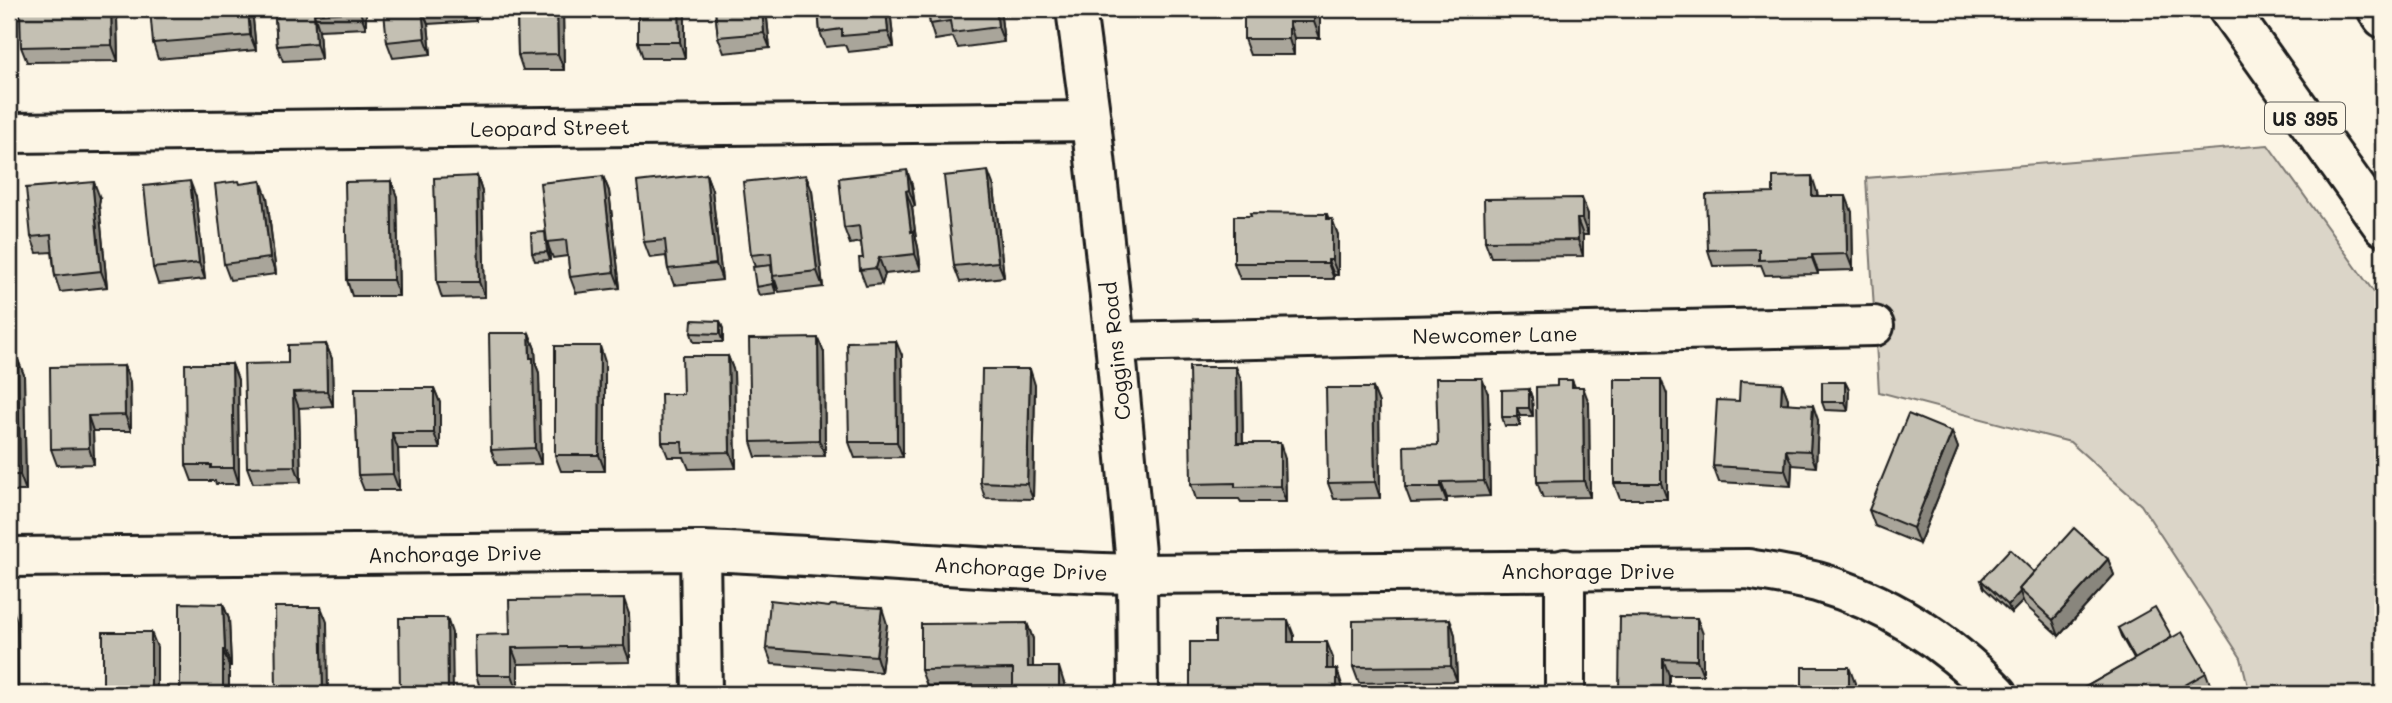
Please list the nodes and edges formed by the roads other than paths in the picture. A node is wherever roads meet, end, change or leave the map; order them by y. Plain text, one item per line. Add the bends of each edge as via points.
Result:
1 (1076, 9) edge
2 (2228, 9) edge
3 (2377, 9) edge
4 (2383, 18) edge
5 (1091, 121) junction
6 (9, 133) edge
7 (2383, 226) edge
8 (1874, 326) dead end
9 (1115, 342) junction
10 (700, 551) junction
11 (9, 557) edge
12 (1564, 569) junction
13 (1137, 574) junction
14 (702, 694) edge
15 (1138, 694) edge
16 (1565, 694) edge
17 (1998, 694) edge

1 - 5 main road, Coggins Road
2 - 7 main road, US 395
3 - 4 main road
5 - 6 main road, Leopard Street
5 - 9 main road, Coggins Road
8 - 9 main road, Newcomer Lane
9 - 13 main road, Coggins Road
10 - 11 main road, Anchorage Drive
10 - 13 main road, Anchorage Drive
10 - 14 main road
12 - 13 main road, Anchorage Drive
12 - 16 main road
12 - 17 main road, Anchorage Drive via 1748,569 1816,582 1869,600 1922,629 1973,668
13 - 15 main road, Coggins Road

